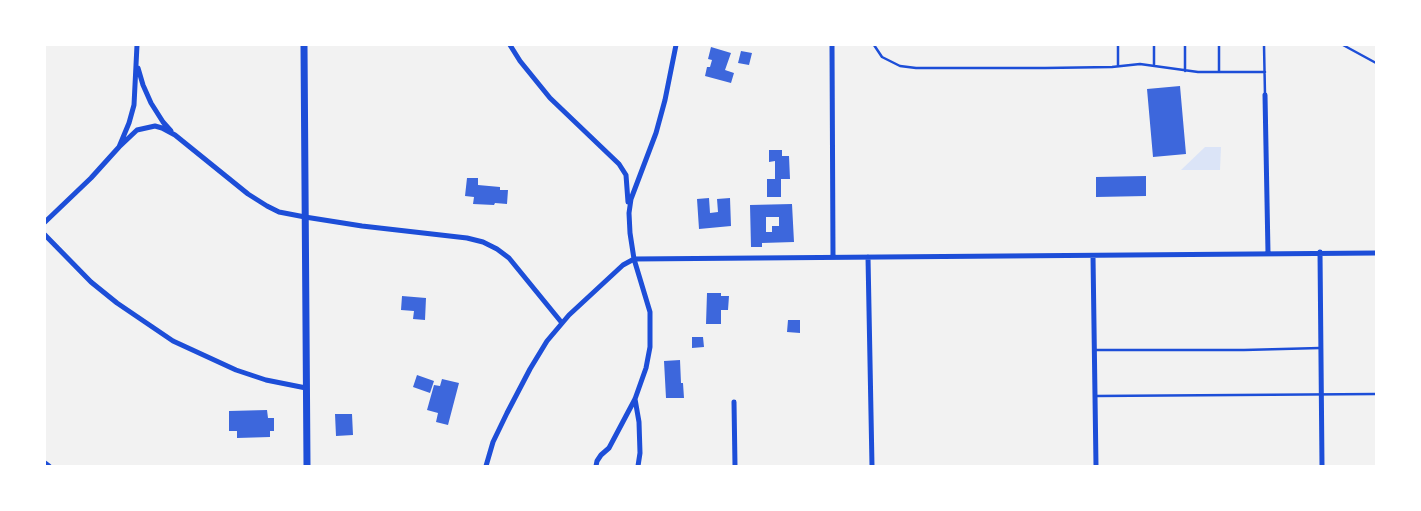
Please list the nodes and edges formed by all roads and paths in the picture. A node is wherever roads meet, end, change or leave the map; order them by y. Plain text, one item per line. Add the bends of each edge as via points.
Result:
1 (136, 45) edge
2 (304, 45) edge
3 (510, 45) edge
4 (676, 45) edge
5 (832, 45) edge
6 (874, 45) edge
7 (1118, 45) edge
8 (1154, 45) edge
9 (1185, 45) edge
10 (1218, 45) edge
11 (1264, 45) edge
12 (1343, 45) edge
13 (137, 61) junction
14 (1376, 63) edge
15 (1154, 65) junction
16 (1118, 66) junction
17 (1185, 71) junction
18 (1218, 72) junction
19 (1265, 72) junction
20 (1265, 95) joint
21 (175, 135) junction
22 (119, 147) junction
23 (629, 213) junction
24 (305, 217) junction
25 (45, 222) edge
26 (45, 235) edge
27 (1320, 252) junction
28 (1376, 252) edge
29 (1268, 253) junction
30 (1093, 256) junction
31 (833, 257) junction
32 (868, 257) junction
33 (634, 259) junction
34 (562, 323) junction
35 (1320, 348) junction
36 (1094, 350) junction
37 (306, 388) junction
38 (1321, 393) junction
39 (1376, 394) edge
40 (1095, 396) junction
41 (635, 399) junction
42 (734, 402) dead end
43 (45, 463) edge
44 (49, 466) edge
45 (307, 466) edge
46 (486, 466) edge
47 (596, 466) edge
48 (638, 466) edge
49 (735, 466) edge
50 (872, 466) edge
51 (1096, 466) edge
52 (1322, 466) edge

1 - 13 street
2 - 24 street
3 - 23 street via 550,98 619,164 626,175
4 - 23 street via 656,133 631,199
5 - 31 street
6 - 16 lane via 882,57 900,66
7 - 16 lane
8 - 15 lane
9 - 17 lane
10 - 18 lane
11 - 19 lane
12 - 14 lane
13 - 21 street via 151,103
13 - 22 street via 134,105
15 - 16 lane
15 - 17 lane
17 - 18 lane
18 - 19 lane
19 - 20 lane
20 - 29 street
21 - 22 street via 162,128 145,128 137,130
21 - 24 street via 267,206
22 - 25 street
23 - 33 street
24 - 34 street via 483,242 509,258
24 - 37 street
26 - 37 street via 91,282 173,340 236,370
27 - 28 street
27 - 29 street
27 - 35 street
29 - 30 street
30 - 32 street
30 - 36 street
31 - 32 street
31 - 33 street
32 - 50 street
33 - 34 street via 623,265
33 - 41 street via 645,292 651,327 646,368
34 - 46 street via 530,369 493,442
35 - 36 lane
35 - 38 street
36 - 40 street
37 - 45 street
38 - 39 lane
38 - 40 lane
38 - 52 street
40 - 51 street
41 - 47 street
41 - 48 street via 639,422
42 - 49 street
43 - 44 street

